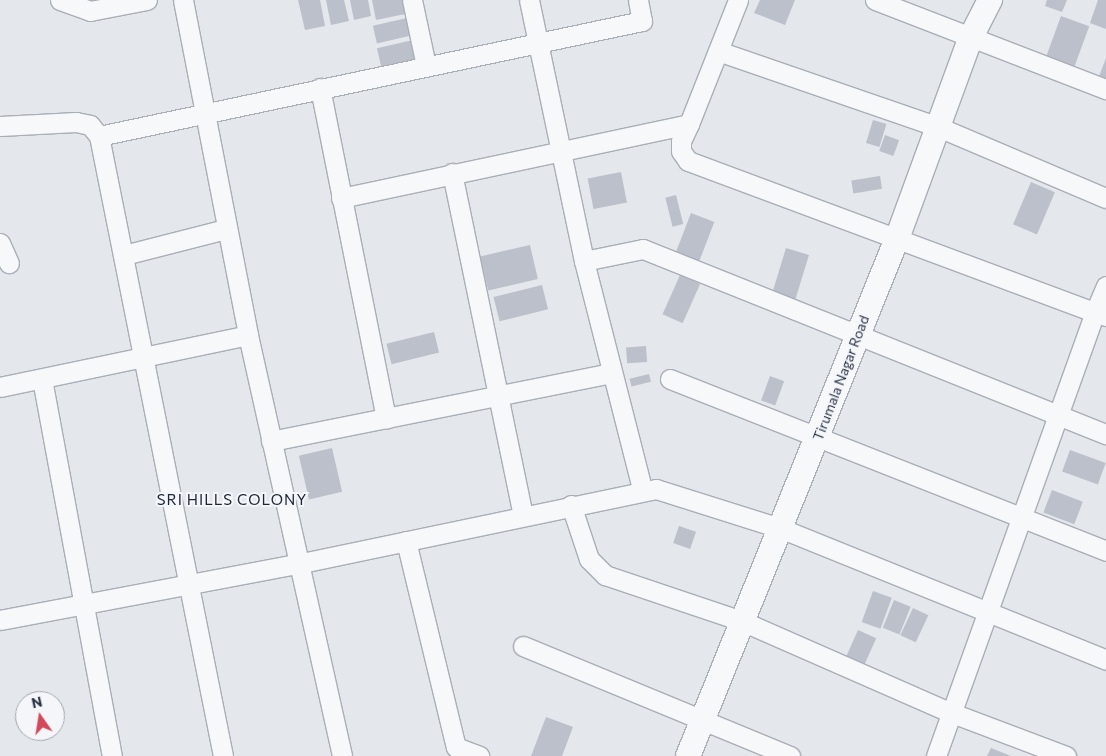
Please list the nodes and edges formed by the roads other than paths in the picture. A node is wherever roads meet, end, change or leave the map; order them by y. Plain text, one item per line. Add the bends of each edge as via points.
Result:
1 (60, 0) edge
2 (147, 0) edge
3 (412, 0) edge
4 (528, 0) edge
5 (638, 0) edge
6 (738, 0) edge
7 (875, 0) edge
8 (990, 0) edge
9 (186, 1) edge
10 (970, 39) junction
11 (538, 43) junction
12 (718, 51) junction
13 (426, 66) junction
14 (320, 88) junction
15 (1106, 89) edge
16 (203, 113) junction
17 (689, 124) junction
18 (0, 126) edge
19 (936, 126) junction
20 (98, 136) junction
21 (559, 149) junction
22 (452, 173) junction
23 (341, 198) junction
24 (1106, 198) edge
25 (226, 229) junction
26 (898, 236) junction
27 (0, 243) edge
28 (124, 255) junction
29 (584, 261) junction
30 (9, 263) dead end
31 (1106, 286) edge
32 (1101, 314) edge
33 (857, 334) junction
34 (248, 336) junction
35 (145, 357) junction
36 (611, 373) junction
37 (42, 379) junction
38 (670, 379) dead end
39 (0, 387) edge
40 (499, 395) junction
41 (1058, 414) junction
42 (386, 418) junction
43 (1106, 434) edge
44 (818, 436) junction
45 (271, 441) junction
46 (642, 490) junction
47 (572, 505) junction
48 (523, 515) junction
49 (1022, 517) junction
50 (780, 528) junction
51 (406, 541) junction
52 (1106, 551) edge
53 (297, 564) junction
54 (186, 584) junction
55 (83, 604) junction
56 (988, 614) junction
57 (0, 620) edge
58 (742, 621) junction
59 (523, 646) dead end
60 (1106, 660) edge
61 (952, 713) junction
62 (703, 718) junction
63 (112, 756) edge
64 (223, 756) edge
65 (342, 756) edge
66 (479, 756) edge
67 (688, 756) edge
68 (790, 756) edge
69 (936, 756) edge
70 (1066, 756) edge

1 - 2 street via 90,11
3 - 13 street
4 - 11 street
5 - 11 street via 642,21
6 - 12 street
7 - 10 street
8 - 10 street, Tirumala Nagar Road
9 - 16 street
10 - 15 street
10 - 19 street, Tirumala Nagar Road
11 - 13 street
11 - 21 street
12 - 17 street
12 - 19 street
13 - 14 street
14 - 16 street
14 - 23 street
16 - 20 street
16 - 25 street
17 - 21 street
17 - 26 street via 681,141 681,151 688,161
18 - 20 street via 76,122 90,125
19 - 24 street
19 - 26 street, Tirumala Nagar Road
20 - 28 street
21 - 22 street
21 - 29 street
22 - 23 street
22 - 40 street
23 - 42 street
25 - 28 street
25 - 34 street
26 - 32 street
26 - 33 street, Tirumala Nagar Road
27 - 30 street
28 - 35 street
29 - 33 street via 643,250
29 - 36 street
31 - 32 street
32 - 41 street
33 - 41 street
33 - 44 street, Tirumala Nagar Road
34 - 35 street
34 - 45 street
35 - 37 street
35 - 54 street
36 - 40 street
36 - 46 street
37 - 39 street
37 - 55 street
38 - 44 street
40 - 42 street
40 - 48 street
41 - 43 street
41 - 49 street
42 - 45 street
44 - 49 street
44 - 50 street, Tirumala Nagar Road
45 - 53 street
46 - 47 street
46 - 50 street via 668,491
47 - 48 street
47 - 58 street via 588,559 596,569
48 - 51 street
49 - 52 street
49 - 56 street
50 - 56 street
50 - 58 street, Tirumala Nagar Road
51 - 53 street
51 - 66 street via 456,747
53 - 54 street
53 - 65 street
54 - 55 street
54 - 64 street
55 - 57 street
55 - 63 street
56 - 60 street
56 - 61 street
58 - 61 street
58 - 62 street, Tirumala Nagar Road
59 - 62 street
61 - 69 street
61 - 70 street
62 - 67 street, Tirumala Nagar Road
62 - 68 street

